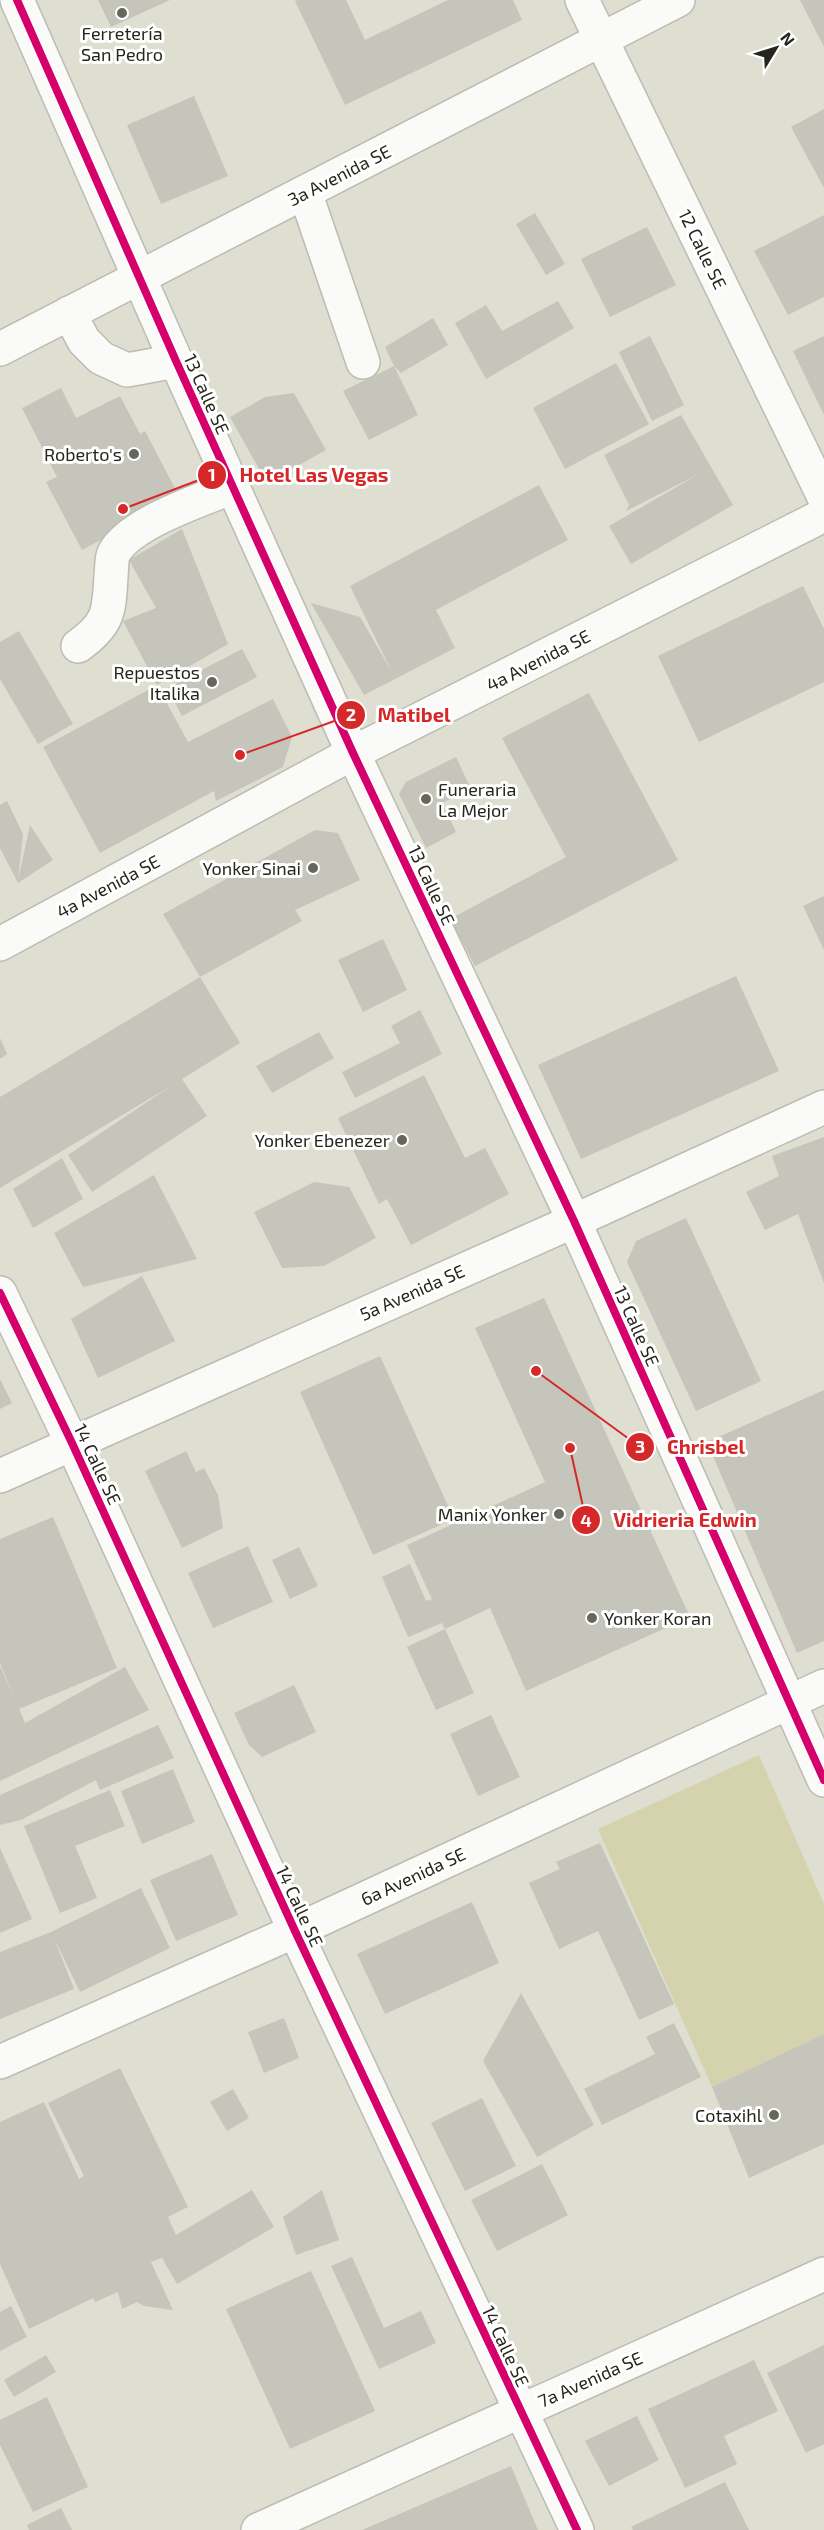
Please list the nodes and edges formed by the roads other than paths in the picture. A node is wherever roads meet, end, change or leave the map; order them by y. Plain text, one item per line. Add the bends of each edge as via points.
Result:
1 (17, 0) edge
2 (582, 0) edge
3 (678, 0) edge
4 (600, 40) junction
5 (305, 192) junction
6 (139, 278) junction
7 (69, 313) junction
8 (0, 349) edge
9 (176, 361) junction
10 (363, 362) dead end
11 (232, 487) junction
12 (824, 497) edge
13 (824, 515) edge
14 (78, 646) dead end
15 (353, 753) junction
16 (0, 944) edge
17 (824, 1107) edge
18 (574, 1221) junction
19 (0, 1293) edge
20 (72, 1443) junction
21 (0, 1476) edge
22 (824, 1686) edge
23 (788, 1701) junction
24 (824, 1780) edge
25 (295, 1931) junction
26 (0, 2062) edge
27 (824, 2274) edge
28 (520, 2410) junction
29 (258, 2530) edge
30 (577, 2530) edge

1 - 6 street, 13 Calle SE
2 - 4 street, 12 Calle SE
3 - 4 street, 3a Avenida SE
4 - 5 street, 3a Avenida SE
4 - 12 street, 12 Calle SE
5 - 6 street, 3a Avenida SE
5 - 10 street
6 - 7 street, 3a Avenida SE
6 - 9 street, 13 Calle SE
7 - 8 street, 3a Avenida SE
7 - 9 street via 84,341 101,358 118,366 127,370
9 - 11 street, 13 Calle SE
11 - 14 street via 125,538 112,555 104,623
11 - 15 street, 13 Calle SE
13 - 15 street, 4a Avenida SE
15 - 16 street, 4a Avenida SE
15 - 18 street, 13 Calle SE
17 - 18 street, 5a Avenida SE
18 - 20 street, 5a Avenida SE
18 - 23 street, 13 Calle SE
19 - 20 street, 14 Calle SE
20 - 21 street, 5a Avenida SE
20 - 25 street, 14 Calle SE
22 - 23 street, 6a Avenida SE
23 - 24 street, 13 Calle SE
23 - 25 street, 6a Avenida SE
25 - 26 street, 6a Avenida SE
25 - 28 street, 14 Calle SE
27 - 28 street, 7a Avenida SE
28 - 29 street, 7a Avenida SE
28 - 30 street, 14 Calle SE

